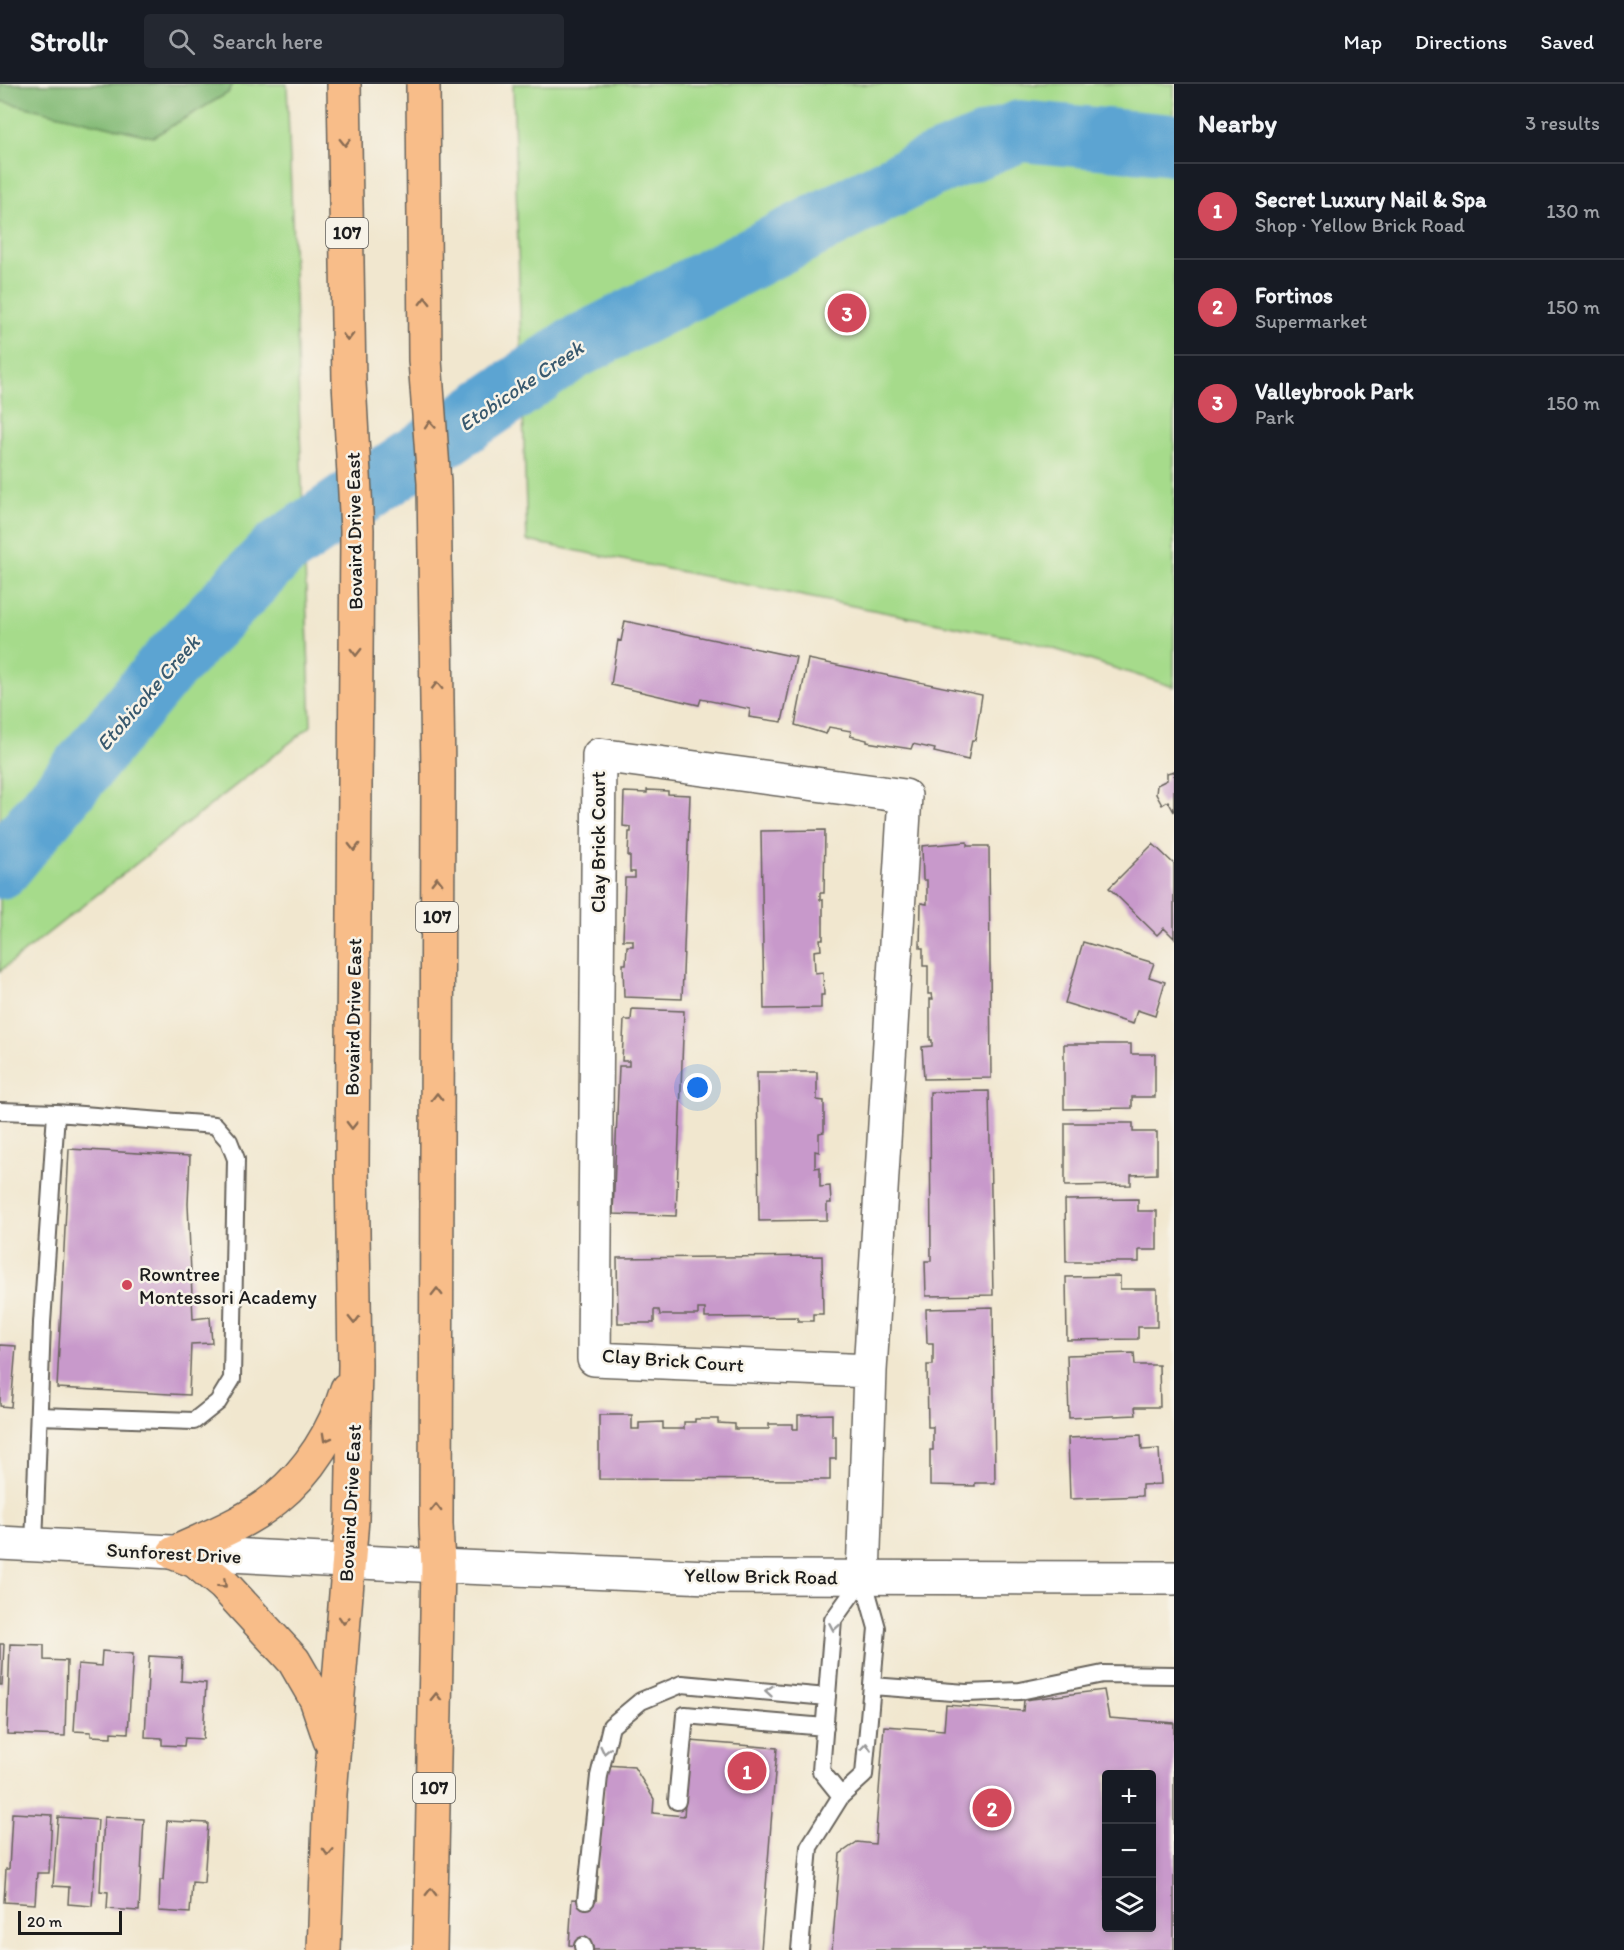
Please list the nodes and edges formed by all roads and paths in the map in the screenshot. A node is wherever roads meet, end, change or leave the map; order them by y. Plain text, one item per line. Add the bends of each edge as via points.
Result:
1 (344, 84) edge
2 (423, 84) edge
3 (0, 1111) edge
4 (56, 1113) junction
5 (355, 1365) junction
6 (870, 1371) junction
7 (39, 1416) junction
8 (0, 1543) edge
9 (34, 1545) junction
10 (174, 1553) junction
11 (348, 1561) junction
12 (438, 1566) junction
13 (863, 1578) junction
14 (1174, 1578) edge
15 (1174, 1675) edge
16 (872, 1686) junction
17 (827, 1697) junction
18 (825, 1726) junction
19 (334, 1749) junction
20 (842, 1796) junction
21 (678, 1801) dead end
22 (586, 1900) dead end
23 (324, 1950) edge
24 (430, 1950) edge
25 (800, 1950) edge

1 -> 5 main road, Bovaird Drive East / 107 via 349,382 357,530 352,1155
12 -> 2 main road, 107 via 438,775 434,483 425,360
3 - 4 lane
4 - 7 lane
4 - 7 lane via 215,1125 229,1141 236,1159 232,1379 218,1402 194,1420
5 -> 10 main road via 341,1410 295,1481 244,1520
5 - 11 main road, Bovaird Drive East / 107
6 - 6 street, Clay Brick Court via 905,796 599,755 594,1359
6 - 13 street, Clay Brick Court
7 - 9 lane
8 - 9 street, Sunforest Drive
9 - 10 street, Sunforest Drive
10 - 11 street, Sunforest Drive
10 -> 19 main road via 195,1561 224,1585 294,1661 316,1700
11 - 12 street, Yellow Brick Road
11 -> 19 main road, Bovaird Drive East / 107
12 - 13 street, Yellow Brick Road
24 -> 12 main road, 107
13 - 14 street, Yellow Brick Road
13 - 16 lane via 877,1628
13 -> 17 lane via 833,1620
15 - 16 lane via 1103,1674 1020,1691 966,1694
20 -> 16 lane via 864,1775
17 - 18 lane
17 -> 22 lane via 682,1684 641,1701 611,1726 599,1776
18 - 20 lane via 821,1771
18 - 21 lane via 685,1714
19 -> 23 main road, Bovaird Drive East / 107
20 - 25 lane via 809,1847

